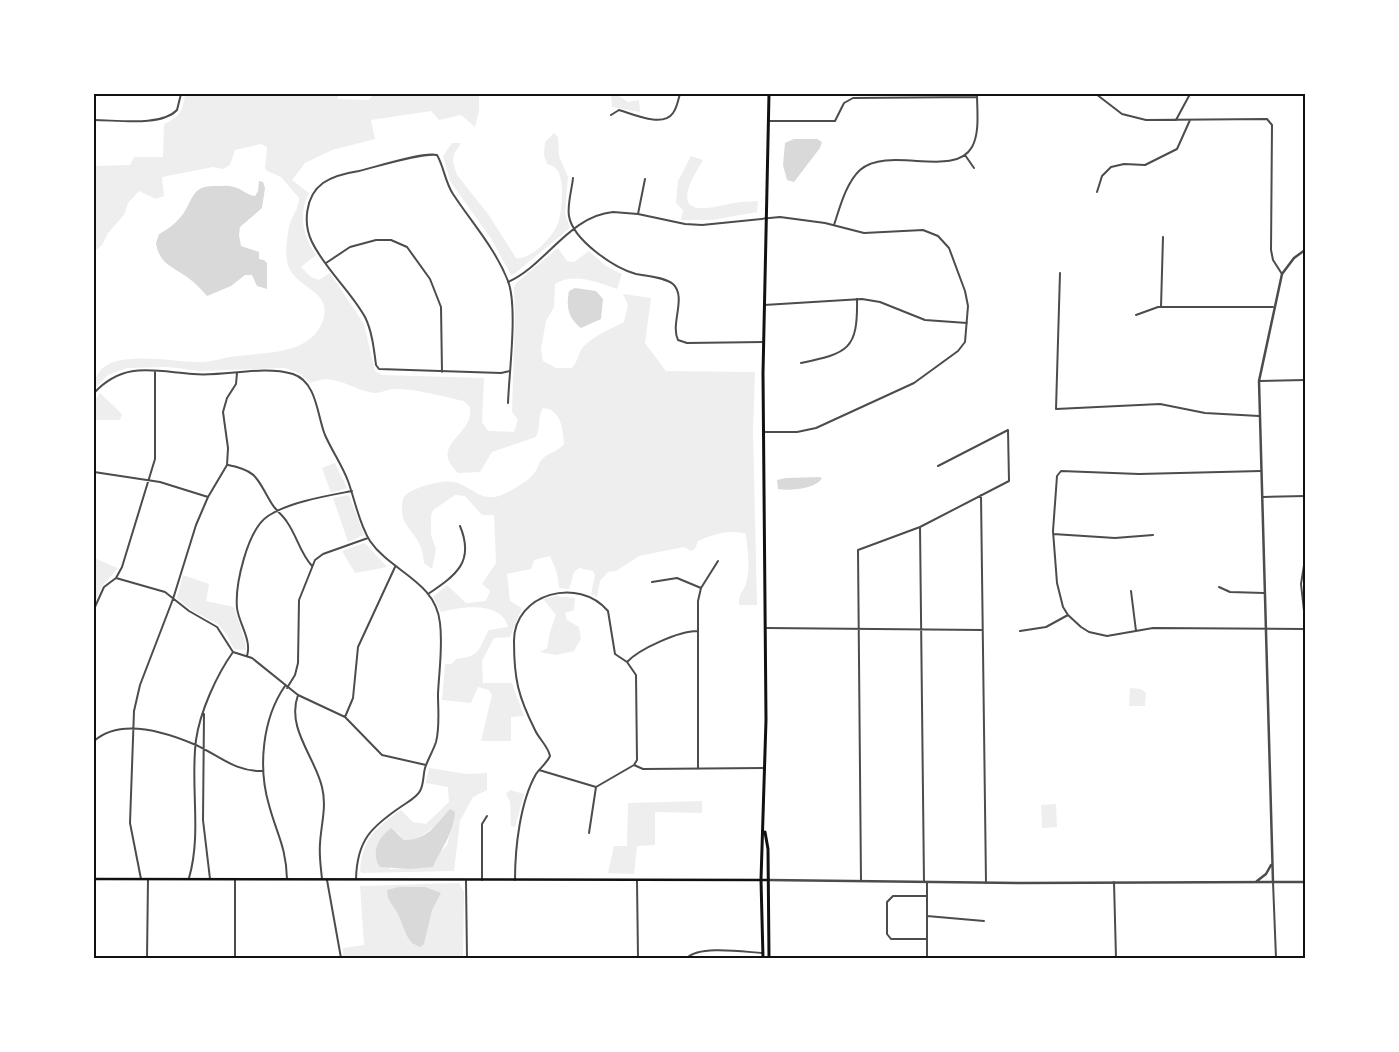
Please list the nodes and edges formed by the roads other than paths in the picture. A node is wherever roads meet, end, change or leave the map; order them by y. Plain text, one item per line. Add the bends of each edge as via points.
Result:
1 (181, 94) edge
2 (680, 94) edge
3 (770, 94) edge
4 (1096, 94) edge
5 (1190, 94) edge
6 (977, 95) edge
7 (611, 115) dead end
8 (94, 120) edge
9 (1176, 120) junction
10 (1190, 120) junction
11 (769, 121) junction
12 (965, 155) junction
13 (974, 168) dead end
14 (573, 178) dead end
15 (645, 179) dead end
16 (1096, 192) dead end
17 (638, 214) junction
18 (766, 217) junction
19 (834, 225) junction
20 (576, 228) junction
21 (1164, 237) dead end
22 (1305, 250) edge
23 (326, 263) junction
24 (1060, 273) dead end
25 (1282, 274) junction
26 (508, 282) junction
27 (857, 299) junction
28 (764, 305) junction
29 (1161, 307) junction
30 (1273, 307) junction
31 (1136, 315) dead end
32 (967, 323) junction
33 (764, 342) junction
34 (801, 363) dead end
35 (510, 371) junction
36 (156, 372) junction
37 (442, 372) junction
38 (238, 373) junction
39 (1305, 380) edge
40 (1259, 381) junction
41 (94, 394) edge
42 (508, 403) dead end
43 (1259, 416) junction
44 (762, 432) junction
45 (227, 465) junction
46 (938, 466) dead end
47 (1261, 471) junction
48 (94, 472) edge
49 (148, 480) junction
50 (352, 491) junction
51 (981, 495) junction
52 (1305, 496) edge
53 (208, 497) junction
54 (1262, 497) junction
55 (278, 511) junction
56 (460, 526) dead end
57 (920, 527) junction
58 (1053, 534) junction
59 (1153, 535) dead end
60 (368, 538) junction
61 (1305, 559) edge
62 (718, 561) dead end
63 (312, 566) junction
64 (395, 567) junction
65 (116, 578) junction
66 (652, 582) dead end
67 (1219, 587) dead end
68 (701, 588) junction
69 (1131, 591) dead end
70 (1264, 592) junction
71 (428, 594) junction
72 (173, 599) junction
73 (94, 609) edge
74 (1068, 616) junction
75 (1305, 620) edge
76 (764, 628) junction
77 (1305, 629) edge
78 (858, 630) junction
79 (921, 630) junction
80 (983, 630) junction
81 (1265, 630) junction
82 (698, 631) junction
83 (1020, 631) dead end
84 (1136, 631) junction
85 (233, 652) junction
86 (247, 656) junction
87 (627, 662) junction
88 (286, 687) junction
89 (298, 695) junction
90 (204, 714) junction
91 (345, 717) junction
92 (134, 728) junction
93 (94, 741) edge
94 (196, 745) junction
95 (204, 750) junction
96 (426, 765) junction
97 (634, 765) junction
98 (698, 768) junction
99 (766, 768) junction
100 (539, 770) junction
101 (263, 772) junction
102 (596, 787) junction
103 (487, 816) dead end
104 (764, 829) junction
105 (590, 833) dead end
106 (1272, 865) junction
107 (94, 879) edge
108 (141, 879) junction
109 (148, 879) junction
110 (189, 879) junction
111 (210, 879) junction
112 (235, 879) junction
113 (287, 879) junction
114 (322, 879) junction
115 (327, 879) junction
116 (356, 879) junction
117 (466, 880) junction
118 (482, 880) junction
119 (515, 880) junction
120 (761, 880) junction
121 (768, 880) junction
122 (637, 881) junction
123 (861, 882) junction
124 (925, 882) junction
125 (1114, 882) junction
126 (1256, 882) junction
127 (1273, 882) junction
128 (1305, 882) edge
129 (986, 883) junction
130 (927, 896) junction
131 (927, 916) junction
132 (984, 921) dead end
133 (927, 939) junction
134 (763, 953) junction
135 (147, 958) edge
136 (235, 958) edge
137 (341, 958) edge
138 (467, 958) edge
139 (638, 958) edge
140 (687, 958) edge
141 (763, 958) edge
142 (769, 958) edge
143 (927, 958) edge
144 (1116, 958) edge
145 (1276, 958) edge

1 - 8 street via 177,110 166,118
2 - 7 street via 673,113 666,119 656,120 619,110
3 - 11 main road
4 - 9 street via 1112,108 1134,118
5 - 9 street
6 - 11 street via 853,98 844,103 835,121
6 - 12 street via 975,142
9 - 10 street
10 - 16 street via 1177,149 1145,165 1111,167 1102,176
10 - 25 street via 1270,121 1271,250
11 - 18 main road
12 - 13 street
12 - 19 street via 947,161 880,161 865,166 847,191
14 - 20 street via 568,212
15 - 17 street
17 - 18 street via 669,222 702,225
17 - 20 street via 606,213
18 - 19 street
18 - 28 main road
19 - 32 street via 864,234 923,230 938,236 949,248 965,291
20 - 26 street
20 - 33 street via 594,250 615,266 674,286 678,296 676,331 680,342
21 - 29 street
22 - 25 street
23 - 26 street via 310,240 307,224 309,204 318,187 346,173 437,155 447,185 490,245
23 - 37 street via 364,316 377,368 385,371
23 - 37 street via 350,248 376,240 391,240 407,247 430,279 442,307
24 - 43 street via 1056,409 1160,404 1205,413
25 - 30 street
26 - 35 street via 512,308
27 - 28 street
27 - 32 street via 880,302 925,320
27 - 34 street via 856,330 849,345 836,355
28 - 33 main road
29 - 30 street
29 - 31 street
30 - 40 street
32 - 44 street via 962,347 914,383 816,428 797,432
33 - 44 main road
35 - 37 street
35 - 42 street
36 - 38 street
36 - 41 street via 124,372
36 - 49 street via 156,445
38 - 45 street via 223,412
38 - 50 street via 284,373 300,377 311,391 324,433
39 - 40 street
40 - 43 street
43 - 47 street
44 - 76 main road
45 - 53 street
45 - 55 street via 255,475
46 - 51 street via 1008,430 1009,481
47 - 54 street
47 - 58 street via 1139,474 1067,470 1058,473
48 - 49 street
49 - 53 street
49 - 65 street
50 - 55 street via 316,498
50 - 60 street
51 - 57 street
51 - 80 street
52 - 54 street
53 - 72 street
54 - 70 street
55 - 63 street
55 - 86 street via 266,517 261,524 240,570 238,610 248,643
56 - 71 street via 466,544 464,560 452,577
57 - 78 street via 858,550
57 - 79 street
58 - 59 street via 1107,538
58 - 74 street via 1060,599
60 - 63 street via 324,554
60 - 64 street
61 - 75 street via 1301,584
62 - 68 street
63 - 88 street via 298,606 297,668
64 - 71 street via 413,578
64 - 91 street via 360,638 353,698
65 - 72 street via 157,590
65 - 73 street via 104,587
66 - 68 street via 677,578
67 - 70 street via 1230,592
68 - 82 street
69 - 84 street
70 - 81 street
71 - 96 street via 439,618 440,661 437,734
72 - 85 street via 217,627
72 - 92 street via 140,685
74 - 83 street via 1046,627
74 - 84 street via 1081,628 1098,635 1116,636
76 - 78 street
76 - 99 main road
77 - 81 street
78 - 79 street
78 - 123 street
79 - 80 street
79 - 124 street
80 - 129 street
81 - 84 street via 1166,628
81 - 106 street
82 - 87 street via 642,651
82 - 98 street
85 - 86 street
85 - 90 street via 216,681
86 - 88 street
87 - 97 street via 637,680 637,760
87 - 100 street via 615,654 610,614 597,601 582,595 555,593 540,597 530,606 514,635 516,684 536,733 550,754
88 - 89 street
88 - 101 street via 269,724
89 - 91 street
89 - 114 street via 295,710 300,737 324,797 320,843
90 - 94 street
90 - 95 street
91 - 96 street via 382,755
92 - 93 street via 112,729
92 - 94 street
92 - 108 street via 130,823
94 - 95 street
94 - 110 street via 196,845
95 - 101 street via 236,768
95 - 111 street via 203,820
96 - 116 street via 418,794 384,819 362,844
97 - 98 street via 643,769
97 - 102 street
98 - 99 street
99 - 104 main road
100 - 102 street
100 - 119 street via 518,829
101 - 113 street via 268,804 285,849
102 - 105 street
103 - 118 street via 482,824
104 - 120 main road
104 - 121 main road via 768,846
106 - 126 street
106 - 127 street
107 - 108 main road
108 - 109 main road
109 - 110 main road
109 - 135 street
110 - 111 main road
111 - 112 main road
112 - 113 main road
112 - 136 street
113 - 114 main road
114 - 115 main road
115 - 116 main road
115 - 137 street
116 - 117 main road
117 - 118 main road
117 - 138 street
118 - 119 main road
119 - 122 main road
120 - 121 main road
120 - 122 main road
120 - 134 main road
121 - 123 street
121 - 142 main road
122 - 139 street
123 - 124 street
124 - 129 street
124 - 130 street
125 - 126 street
125 - 129 street
125 - 144 street
126 - 127 street
127 - 128 street
127 - 145 street
130 - 131 street
130 - 133 street via 890,897 887,918 890,939
131 - 132 street
131 - 133 street
133 - 143 street
134 - 140 street via 703,951
134 - 141 main road

